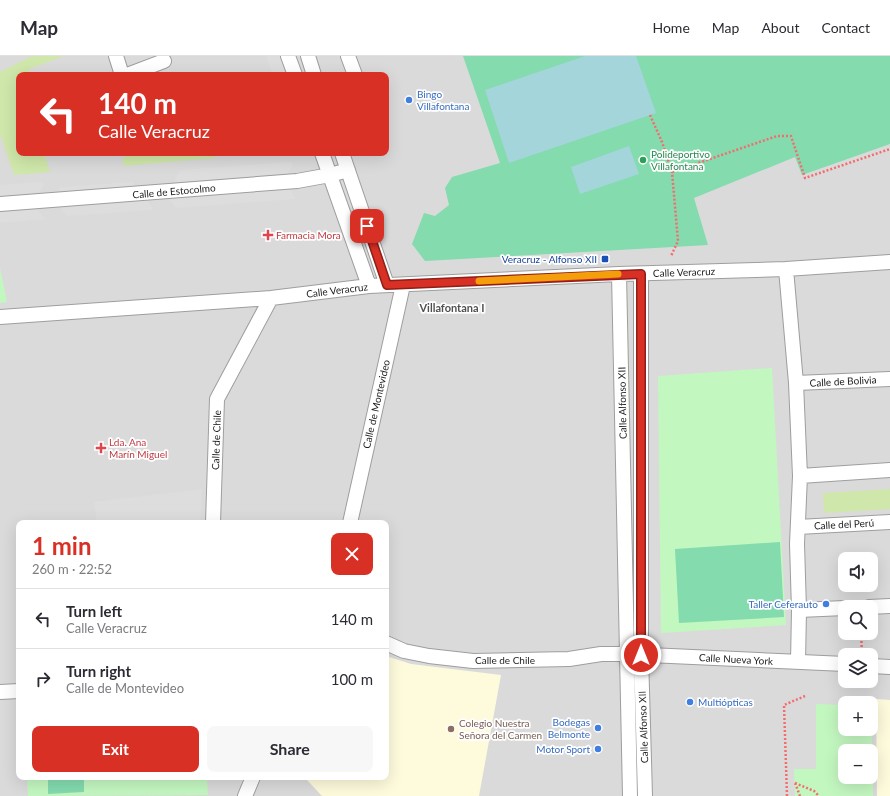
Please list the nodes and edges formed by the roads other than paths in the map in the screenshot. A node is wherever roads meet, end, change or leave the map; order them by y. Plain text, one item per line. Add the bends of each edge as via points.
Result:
1 (116, 56) edge
2 (288, 56) edge
3 (308, 56) edge
4 (348, 56) edge
5 (164, 61) dead end
6 (121, 72) edge
7 (134, 72) edge
8 (294, 72) edge
9 (313, 72) edge
10 (354, 72) edge
11 (323, 156) edge
12 (344, 156) edge
13 (348, 170) junction
14 (330, 175) junction
15 (0, 204) edge
16 (890, 262) edge
17 (786, 269) junction
18 (619, 274) junction
19 (641, 274) junction
20 (387, 285) junction
21 (403, 285) junction
22 (370, 286) junction
23 (271, 298) junction
24 (0, 317) edge
25 (890, 379) edge
26 (796, 383) junction
27 (890, 470) edge
28 (800, 476) junction
29 (212, 520) edge
30 (351, 520) edge
31 (890, 522) edge
32 (798, 527) junction
33 (890, 606) edge
34 (878, 607) edge
35 (838, 608) edge
36 (799, 610) junction
37 (389, 644) edge
38 (634, 654) junction
39 (798, 662) junction
40 (838, 664) edge
41 (878, 666) edge
42 (890, 667) edge
43 (16, 691) edge
44 (0, 692) edge
45 (252, 780) edge
46 (245, 796) edge
47 (630, 796) edge
48 (645, 796) edge

1 - 6 street
2 - 8 street
3 - 9 street
4 - 10 street
5 - 7 street
11 - 14 street
12 - 13 street
13 - 14 street, Calle de Estocolmo
13 - 20 street
14 - 15 street, Calle de Estocolmo via 297,181
14 - 22 street
16 - 17 street, Calle Veracruz
17 - 19 street, Calle Veracruz
17 - 26 street
18 - 19 street, Calle Veracruz
18 - 21 street, Calle Veracruz
18 - 38 street, Calle Alfonso XII
19 - 38 street, Calle Alfonso XII
20 - 21 street, Calle Veracruz
20 - 22 street, Calle Veracruz
21 - 30 street, Calle de Montevideo
22 - 23 street, Calle Veracruz
23 - 24 street, Calle Veracruz
23 - 29 street, Calle de Chile via 217,399
25 - 26 street, Calle de Bolivia
26 - 28 street
27 - 28 street
28 - 32 street
31 - 32 street, Calle del Perú
32 - 36 street
33 - 34 street
35 - 36 street
36 - 39 street
37 - 38 street, Calle de Chile via 404,651 429,656 473,661
38 - 39 street, Calle Nueva York
38 - 47 street, Calle Alfonso XII
38 - 48 street, Calle Alfonso XII
39 - 40 street, Calle Nueva York
41 - 42 street
43 - 44 street
45 - 46 street

